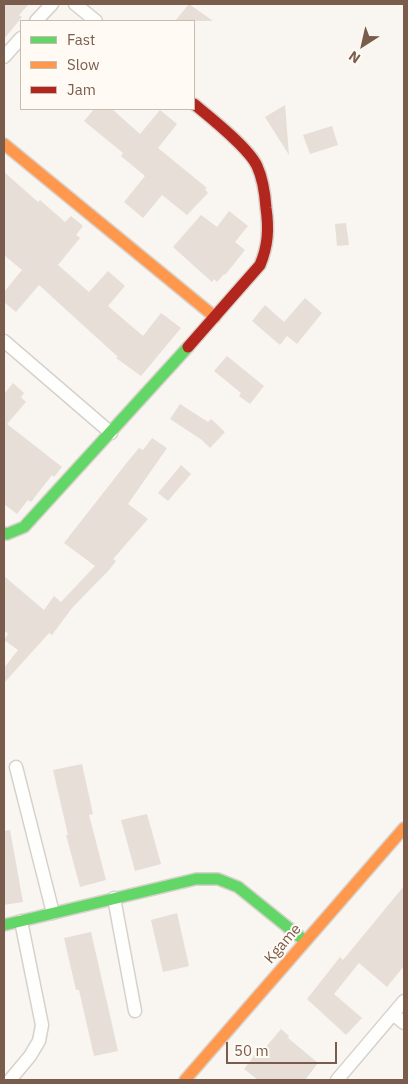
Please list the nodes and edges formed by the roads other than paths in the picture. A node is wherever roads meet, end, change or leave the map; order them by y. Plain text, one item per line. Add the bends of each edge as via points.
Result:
1 (52, 4) edge
2 (75, 4) edge
3 (37, 20) edge
4 (95, 20) edge
5 (20, 39) edge
6 (4, 57) edge
7 (195, 105) edge
8 (4, 144) edge
9 (215, 317) junction
10 (4, 341) edge
11 (111, 433) junction
12 (4, 533) edge
13 (16, 767) dead end
14 (404, 828) edge
15 (114, 898) junction
16 (53, 913) junction
17 (22, 921) junction
18 (4, 925) edge
19 (306, 941) junction
20 (404, 1001) edge
21 (135, 1011) dead end
22 (393, 1014) junction
23 (404, 1023) edge
24 (10, 1080) edge
25 (185, 1080) edge
26 (337, 1080) edge

1 - 3 street
2 - 4 street
5 - 6 street
7 - 9 street via 237,141 257,165 269,228 266,251 260,265
8 - 9 street
9 - 11 street
10 - 11 street
11 - 12 street via 24,527
13 - 16 street
14 - 19 street, Kgame
15 - 16 street
15 - 19 street via 196,880 218,879 238,887
15 - 21 street
16 - 17 street
17 - 18 street
17 - 24 street via 42,1024 39,1042
19 - 25 street, Kgame
20 - 22 street
22 - 23 street
22 - 26 street

